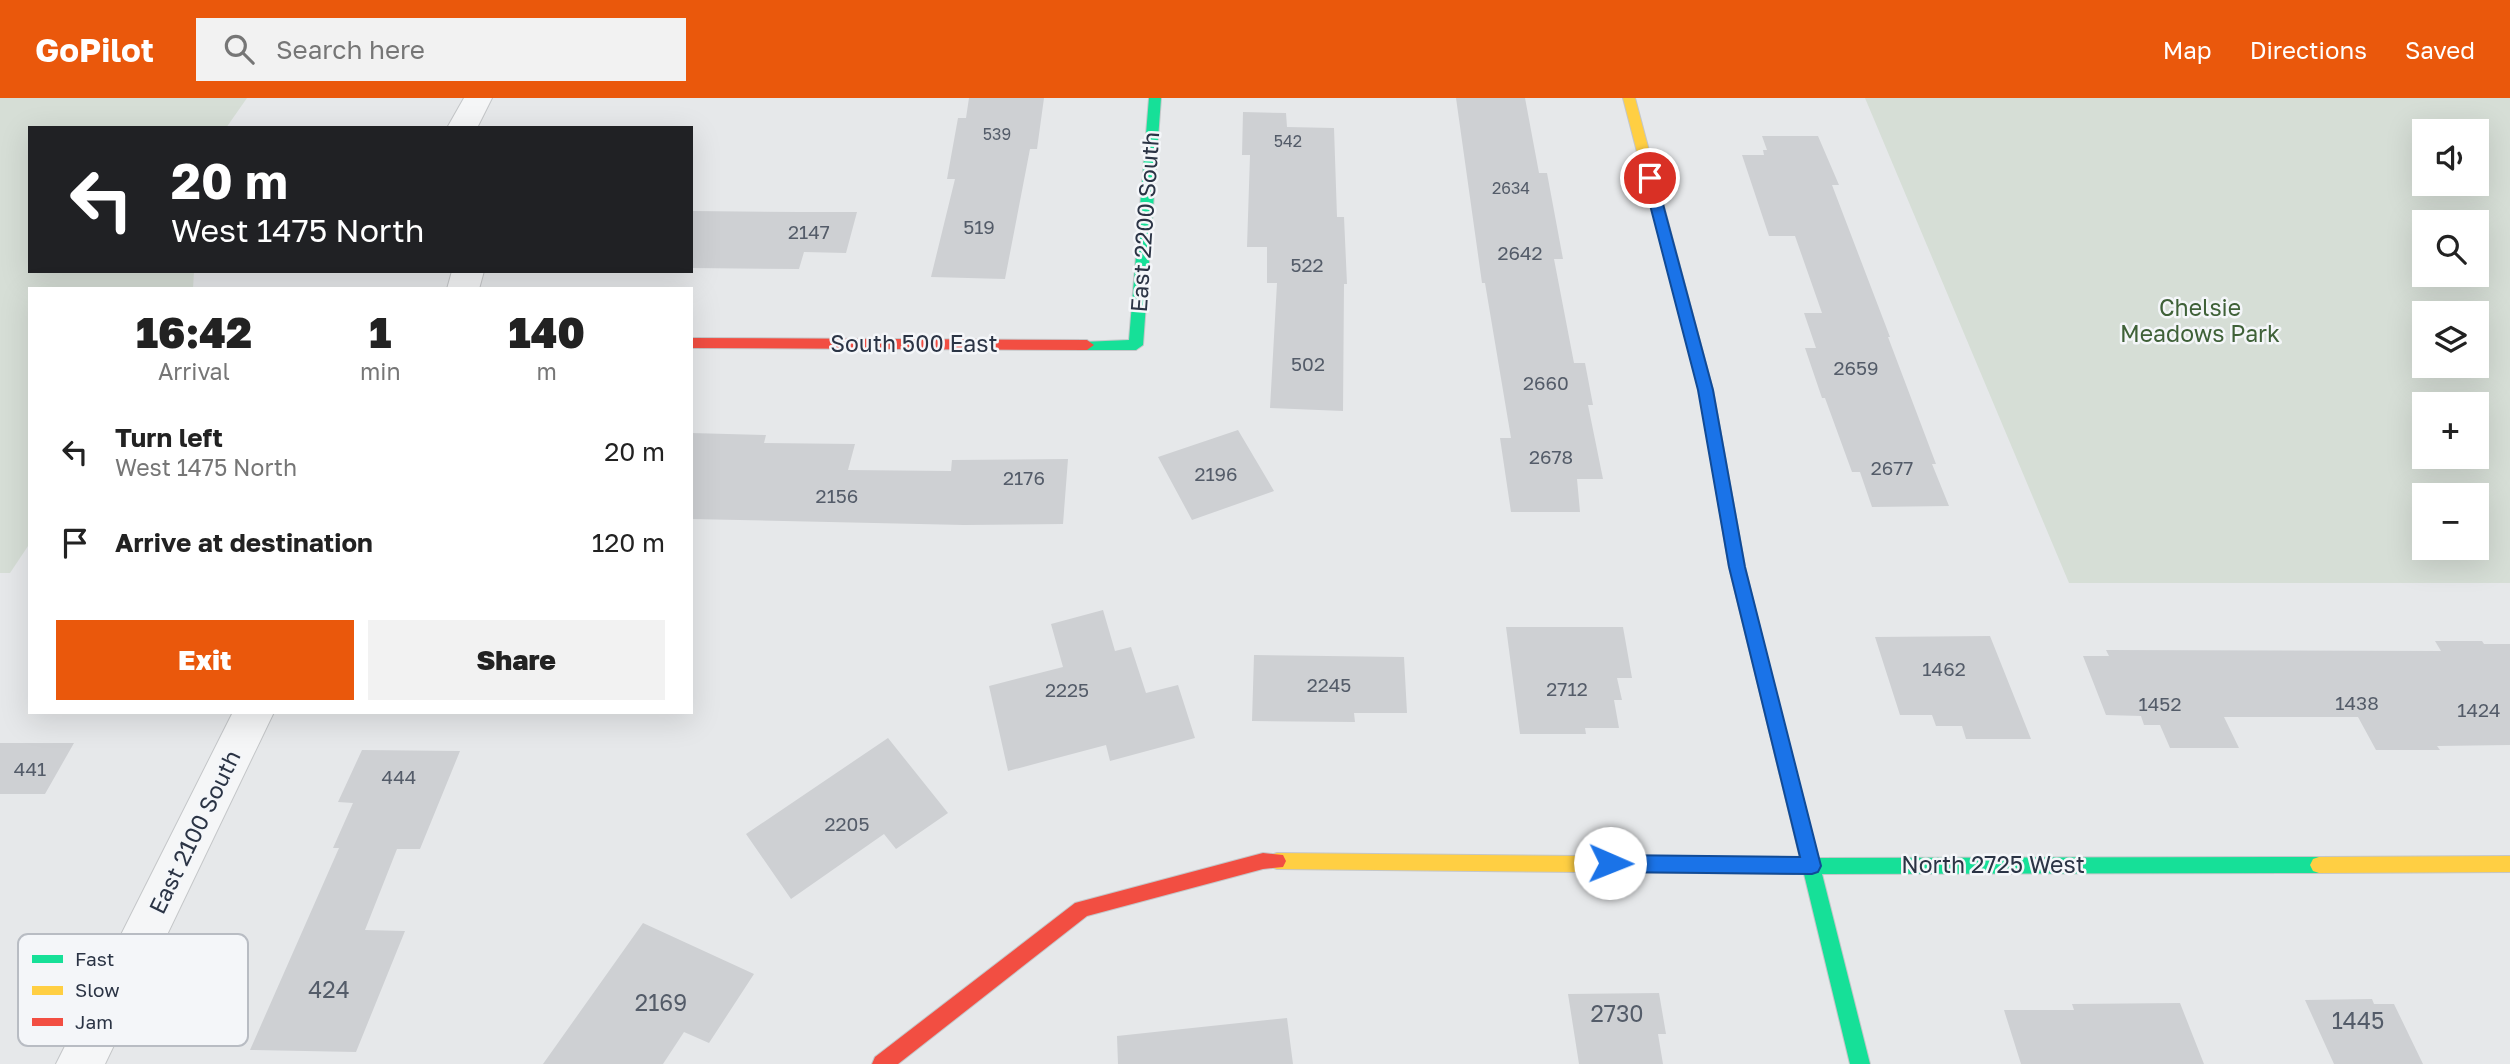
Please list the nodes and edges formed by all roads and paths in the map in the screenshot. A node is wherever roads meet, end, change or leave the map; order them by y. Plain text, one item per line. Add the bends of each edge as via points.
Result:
1 (478, 98) edge
2 (1155, 98) edge
3 (1629, 98) edge
4 (462, 126) edge
5 (693, 343) edge
6 (1136, 345) joint
7 (253, 714) edge
8 (1812, 866) junction
9 (2509, 867) edge
10 (144, 934) edge
11 (89, 1046) edge
12 (80, 1064) edge
13 (882, 1064) edge
14 (1860, 1064) edge

1 - 4 street
2 - 6 street, East 2200 South
3 - 8 street via 1706,390 1737,567
5 - 6 street, South 500 East
7 - 10 street, East 2100 South
8 - 9 street, North 2725 West
8 - 13 street, North 2725 West via 1263,861 1082,909
8 - 14 street
11 - 12 street, East 2100 South

